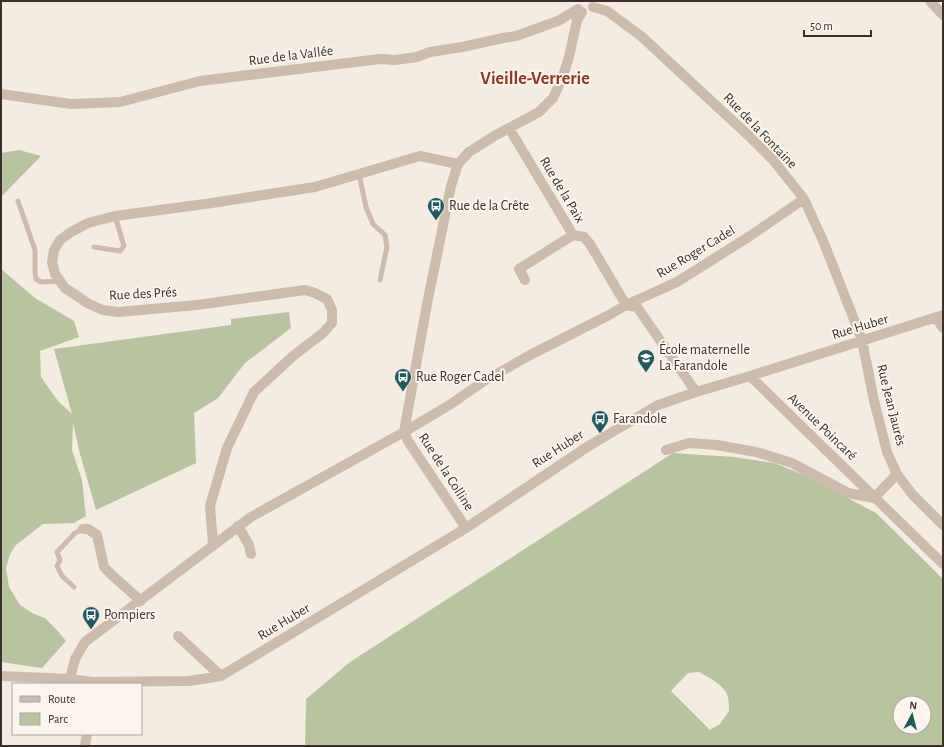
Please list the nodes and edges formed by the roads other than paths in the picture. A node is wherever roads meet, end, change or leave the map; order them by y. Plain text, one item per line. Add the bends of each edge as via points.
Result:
1 (930, 1) edge
2 (592, 4) edge
3 (580, 7) edge
4 (943, 15) edge
5 (1, 94) edge
6 (509, 128) junction
7 (458, 164) junction
8 (359, 174) junction
9 (804, 199) junction
10 (18, 201) dead end
11 (115, 216) junction
12 (573, 235) junction
13 (94, 246) dead end
14 (380, 280) dead end
15 (525, 280) dead end
16 (60, 281) junction
17 (626, 305) junction
18 (939, 317) edge
19 (943, 328) edge
20 (862, 340) junction
21 (750, 376) junction
22 (696, 392) junction
23 (404, 432) junction
24 (666, 450) dead end
25 (897, 474) junction
26 (874, 498) junction
27 (943, 525) edge
28 (238, 526) junction
29 (466, 528) junction
30 (83, 529) joint
31 (213, 544) junction
32 (251, 554) dead end
33 (943, 564) edge
34 (74, 586) dead end
35 (140, 601) junction
36 (178, 636) dead end
37 (1, 676) edge
38 (221, 676) junction
39 (70, 679) junction
40 (92, 683) edge
41 (87, 735) edge
42 (86, 746) edge

1 - 4 street
2 - 3 street, Rue de la Fontaine via 587,13
2 - 9 street, Rue de la Fontaine via 607,11 641,36 754,141
3 - 5 street, Rue de la Vallée via 558,21 516,36 430,52 418,57 200,81 120,102 71,104
3 - 6 street via 563,76 553,98 538,112
6 - 7 street via 469,152
6 - 12 street, Rue de la Paix
7 - 8 street, Rue des Prés via 420,156
7 - 23 street via 446,208
8 - 11 street, Rue des Prés via 315,187
8 - 14 lane via 366,207 373,224 385,235 387,247
9 - 17 street, Rue Roger Cadel via 677,282
9 - 20 street, Rue de la Fontaine
10 - 16 lane via 35,250 36,279 41,282
11 - 13 lane via 124,246 120,251
11 - 16 street, Rue des Prés via 88,224 60,240 54,250 52,262
12 - 15 street via 519,268
12 - 17 street, Rue de la Paix via 584,237 590,244
16 - 31 street, Rue des Prés via 65,288 89,304 103,310 118,312 197,305 304,290 327,299 332,310 332,323 254,392 227,448 210,506
17 - 22 street via 638,307
17 - 23 street, Rue Roger Cadel via 484,380 451,404
18 - 19 street
18 - 20 street, Rue Huber
20 - 21 street, Rue Huber
20 - 25 street, Rue Jean Jaurès via 887,452
21 - 22 street, Rue Huber
21 - 26 street, Avenue Poincaré
22 - 29 street, Rue Huber via 658,405 627,422
23 - 28 street, Rue Roger Cadel
23 - 29 street, Rue de la Colline
24 - 26 street via 689,443 756,452 792,463 848,493
25 - 26 street
25 - 27 street via 912,494
26 - 33 street, Avenue Poincaré
28 - 31 street, Rue Roger Cadel
28 - 32 street
29 - 38 street, Rue Huber
30 - 34 lane via 75,533 57,552 60,560 57,566 62,576
30 - 35 street via 97,535 104,567
31 - 35 street, Rue Roger Cadel
35 - 39 street, Rue Roger Cadel via 86,642 75,659
36 - 38 street
37 - 39 street, Rue Huber
38 - 40 street, Rue Huber via 189,681
39 - 40 street, Rue Huber
41 - 42 street

